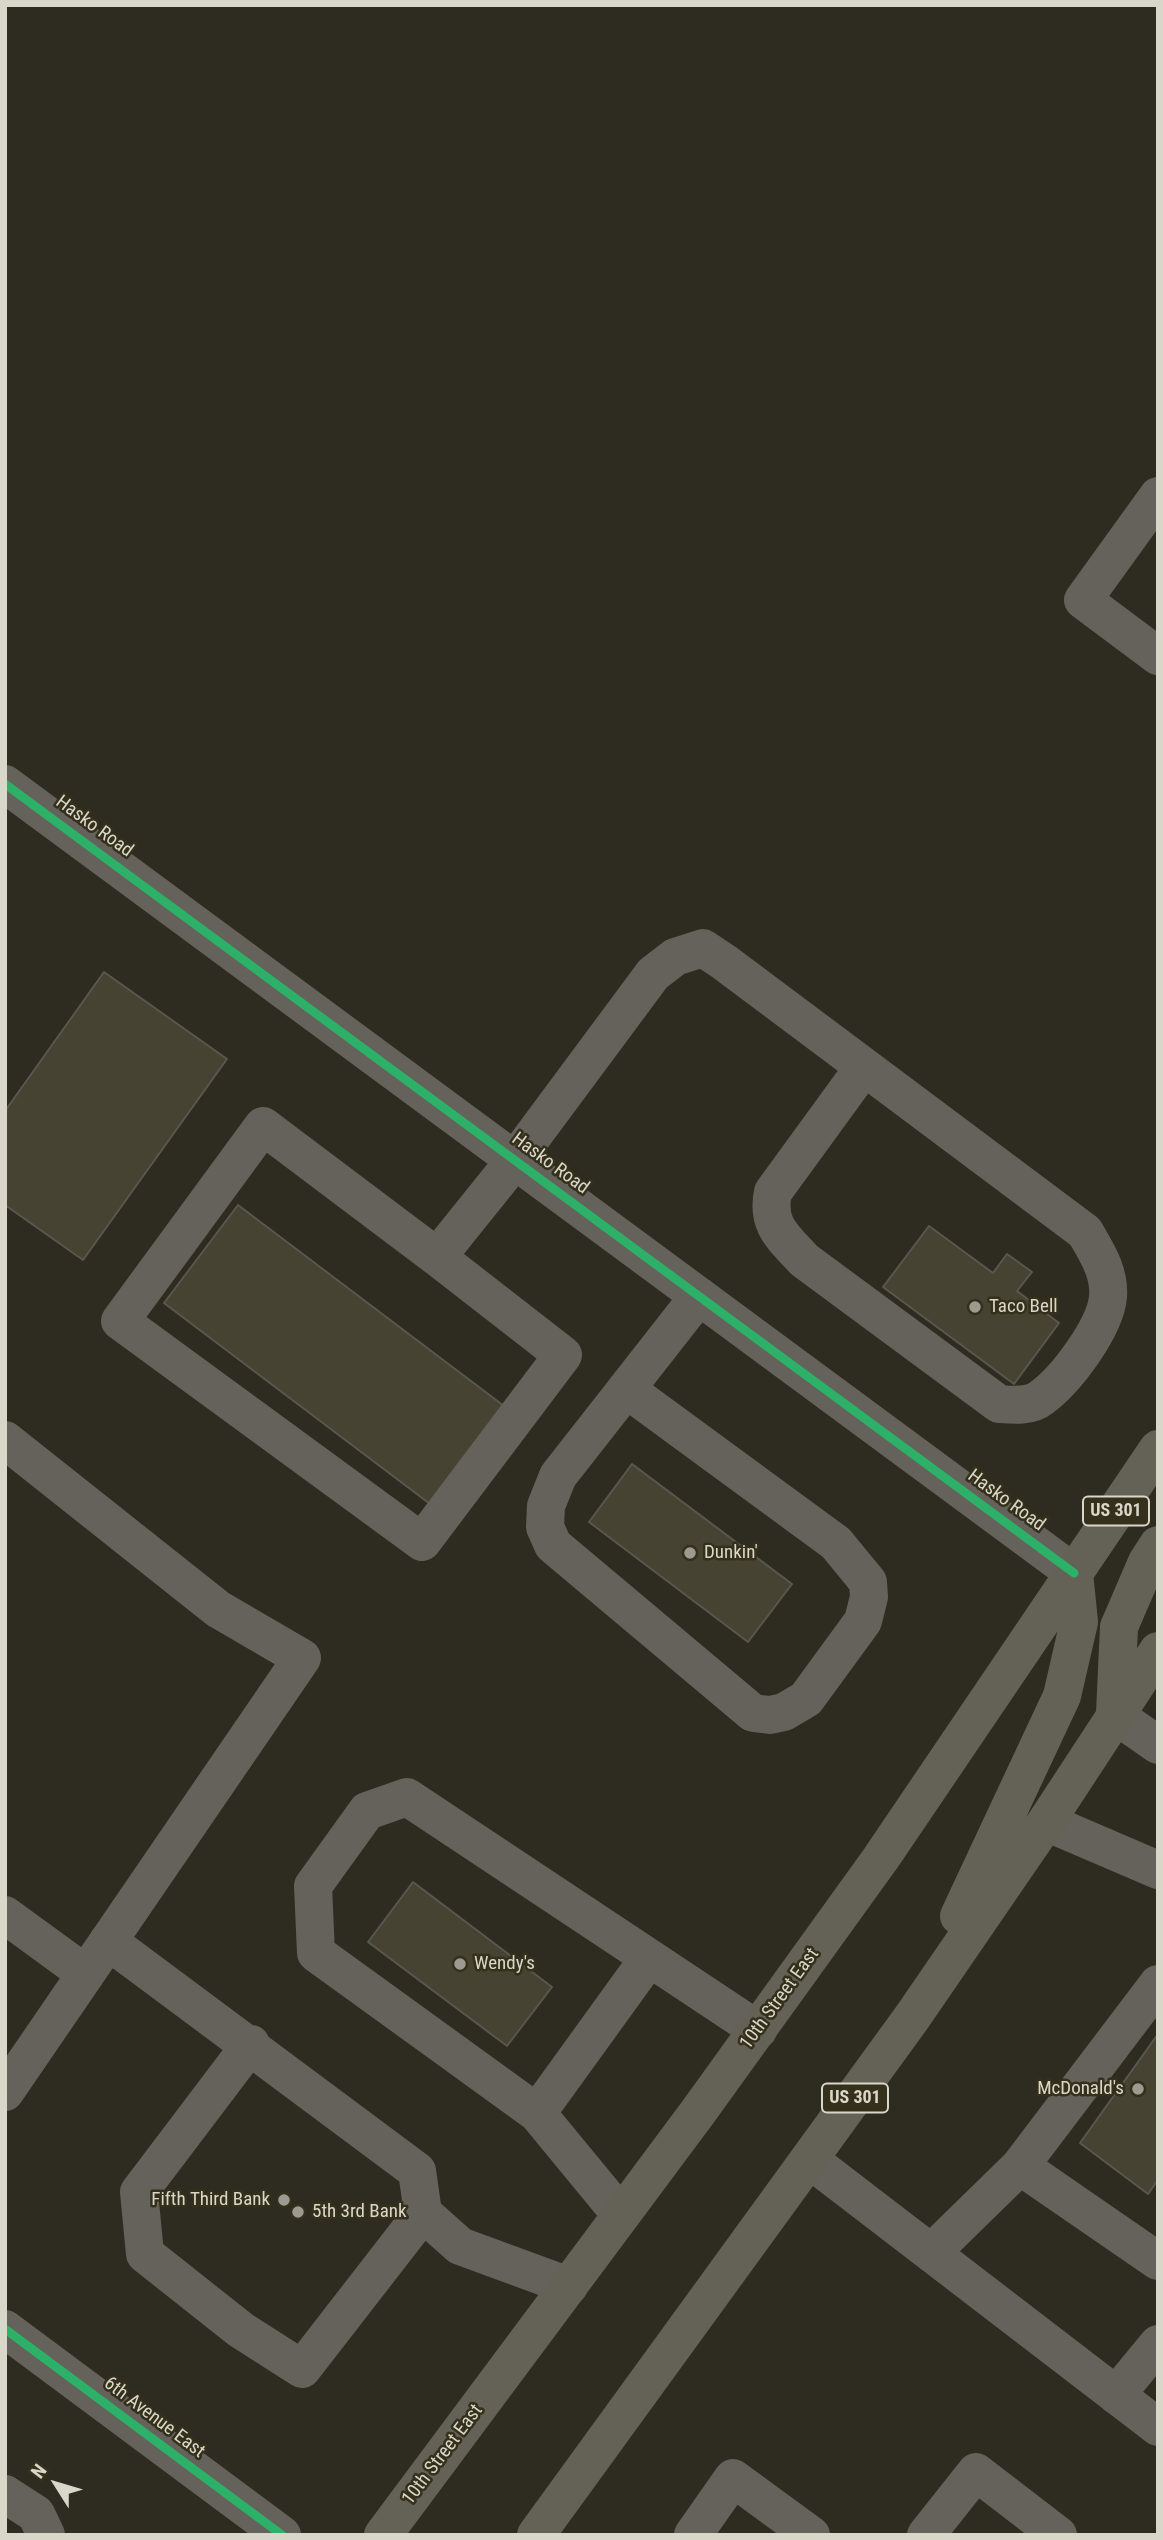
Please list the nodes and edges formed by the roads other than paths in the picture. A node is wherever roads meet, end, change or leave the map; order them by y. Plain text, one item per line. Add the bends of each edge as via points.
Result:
1 (1158, 496) edge
2 (1158, 656) edge
3 (5, 784) edge
4 (864, 1067) junction
5 (515, 1160) junction
6 (437, 1257) junction
7 (699, 1296) junction
8 (626, 1389) junction
9 (5, 1440) edge
10 (1158, 1449) edge
11 (1158, 1545) edge
12 (1074, 1573) junction
13 (1152, 1670) edge
14 (1115, 1715) junction
15 (1158, 1745) edge
16 (1046, 1822) junction
17 (1158, 1870) edge
18 (5, 1915) edge
19 (108, 1941) junction
20 (649, 1958) junction
21 (86, 1974) junction
22 (1158, 1984) edge
23 (1158, 2013) edge
24 (913, 2016) junction
25 (758, 2030) junction
26 (251, 2045) junction
27 (5, 2092) edge
28 (537, 2113) junction
29 (1029, 2154) junction
30 (810, 2160) junction
31 (423, 2213) junction
32 (621, 2215) junction
33 (931, 2253) junction
34 (1158, 2261) edge
35 (569, 2286) junction
36 (5, 2329) edge
37 (1158, 2344) edge
38 (1116, 2395) junction
39 (1158, 2427) edge
40 (5, 2494) edge
41 (47, 2535) edge
42 (282, 2535) edge
43 (383, 2535) edge
44 (536, 2535) edge
45 (693, 2535) edge
46 (811, 2535) edge
47 (926, 2535) edge
48 (1058, 2535) edge

1 - 2 street via 1083,600
3 - 5 street, Hasko Road
4 - 4 street via 1085,1232 1104,1267 1108,1297 1097,1331 1039,1400 1017,1406 999,1404 804,1260 780,1234 769,1212 773,1192
4 - 5 street via 702,948 674,957 653,974
5 - 6 street
5 - 7 street, Hasko Road
6 - 6 street via 263,1126 120,1321 422,1542 563,1355
7 - 8 street
7 - 12 street, Hasko Road
8 - 8 street via 558,1476 546,1506 545,1527 553,1545 753,1713 784,1712 806,1699 863,1621 868,1581 836,1543
9 - 19 street via 218,1609 302,1658
10 - 12 main road, 10th Street East / US 301
11 - 14 main road via 1119,1627
12 - 24 main road via 1079,1622 1062,1696
12 - 25 main road, 10th Street East / US 301
13 - 14 main road, US 301
14 - 15 street
14 - 16 main road, US 301
16 - 17 street
16 - 24 main road, US 301
18 - 21 street
19 - 21 street
19 - 26 street
20 - 25 street
20 - 28 street
20 - 28 street via 407,1797 367,1811 313,1886 316,1953
21 - 27 street
22 - 29 street
23 - 29 street via 1097,2095
24 - 30 main road, US 301
25 - 32 main road, 10th Street East / US 301
26 - 31 street via 417,2171
26 - 31 street via 139,2192 145,2254 240,2330 302,2369
28 - 32 street
29 - 33 street
29 - 34 street
30 - 33 street
30 - 44 main road, US 301
31 - 35 street via 460,2246
32 - 35 main road, 10th Street East / US 301
33 - 38 street
35 - 43 main road, 10th Street East / US 301
36 - 42 street, 6th Avenue East
37 - 38 street
38 - 39 street
40 - 41 street via 36,2514
45 - 46 street via 733,2478
47 - 48 street via 976,2472

